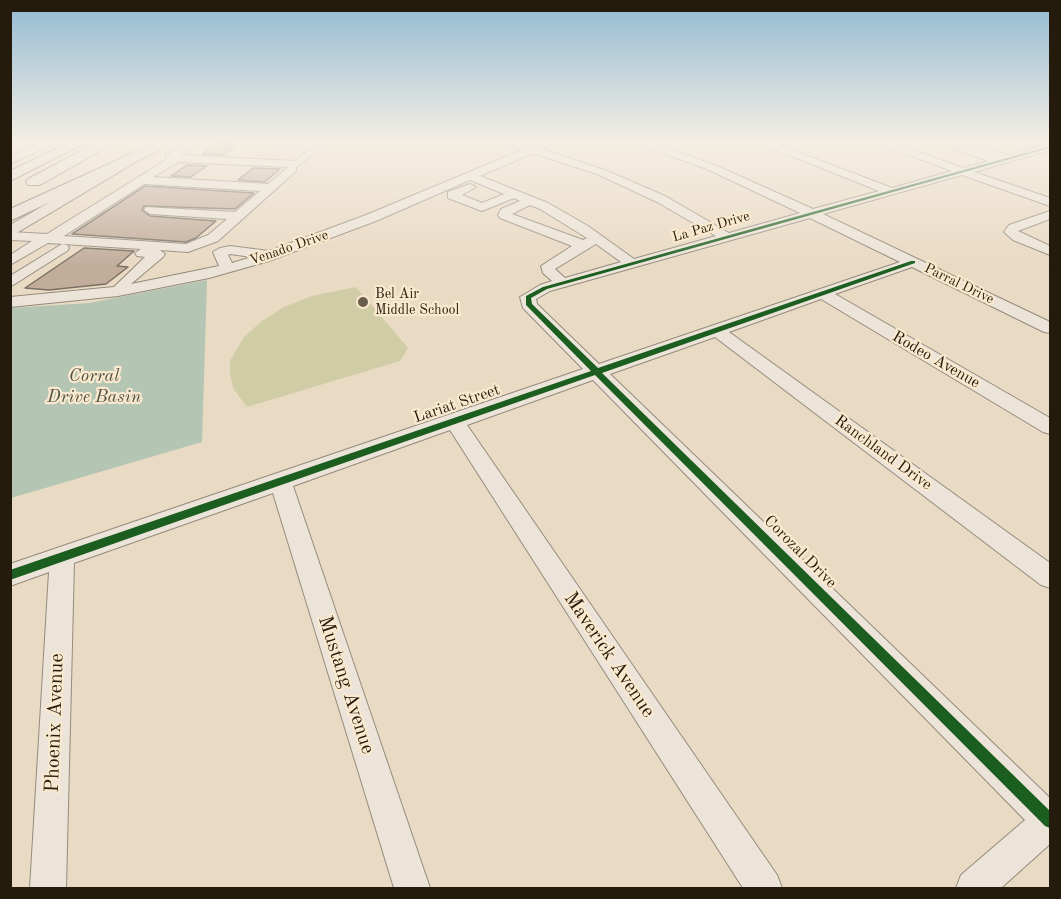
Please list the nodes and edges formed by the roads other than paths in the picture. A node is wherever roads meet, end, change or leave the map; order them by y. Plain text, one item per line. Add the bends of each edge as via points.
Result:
1 (51, 183) edge
2 (79, 183) edge
3 (95, 183) edge
4 (136, 183) edge
5 (219, 183) edge
6 (277, 183) edge
7 (454, 183) edge
8 (480, 183) edge
9 (489, 183) edge
10 (626, 183) edge
11 (746, 183) edge
12 (869, 183) edge
13 (919, 183) edge
14 (997, 183) edge
15 (271, 188) junction
16 (890, 191) junction
17 (516, 193) junction
18 (531, 200) junction
19 (1050, 202) edge
20 (10, 205) edge
21 (150, 210) dead end
22 (813, 213) junction
23 (1050, 215) edge
24 (10, 216) edge
25 (238, 216) junction
26 (10, 234) edge
27 (727, 237) junction
28 (597, 239) junction
29 (42, 241) junction
30 (583, 245) junction
31 (62, 248) junction
32 (1050, 251) edge
33 (10, 261) edge
34 (913, 262) junction
35 (631, 263) junction
36 (10, 283) edge
37 (562, 283) junction
38 (118, 291) junction
39 (822, 293) junction
40 (10, 302) edge
41 (529, 305) joint
42 (1050, 328) edge
43 (716, 330) junction
44 (595, 371) junction
45 (454, 421) junction
46 (1050, 427) edge
47 (280, 481) junction
48 (62, 556) junction
49 (10, 575) edge
50 (1050, 577) edge
51 (1050, 821) edge
52 (48, 888) edge
53 (412, 888) edge
54 (764, 888) edge
55 (974, 888) edge

1 - 20 highway
2 - 24 highway
3 - 26 main road
4 - 29 street
5 - 15 street
6 - 15 street
7 - 38 street, Venado Drive via 361,223 267,257 262,253 220,252 227,268
8 - 17 street via 452,195 482,207
9 - 17 street
10 - 27 street
11 - 22 street, Parral Drive
12 - 16 street
13 - 16 street, La Paz Drive
14 - 19 street
15 - 25 street
16 - 22 street, La Paz Drive
17 - 18 street
18 - 28 street
18 - 30 street via 504,215
21 - 25 street
22 - 27 street, La Paz Drive
22 - 34 street, Parral Drive
23 - 32 street via 1011,232
25 - 29 street via 213,238 188,248
26 - 29 street
27 - 35 street, La Paz Drive
28 - 30 street
28 - 35 street
29 - 31 street
29 - 33 street
30 - 37 street via 548,266
31 - 36 street
31 - 38 street via 158,254
34 - 39 street, Lariat Street
34 - 42 street, Parral Drive
35 - 37 street, La Paz Drive
37 - 41 street, La Paz Drive via 532,293
38 - 40 street, Venado Drive
39 - 43 street, Lariat Street
39 - 46 street, Rodeo Avenue
41 - 44 street, Corozal Drive
43 - 44 street, Lariat Street
43 - 50 street, Ranchland Drive
44 - 45 street, Lariat Street
44 - 51 street, Corozal Drive
45 - 47 street, Lariat Street
45 - 54 street, Maverick Avenue
47 - 48 street, Lariat Street
47 - 53 street, Mustang Avenue
48 - 49 street, Lariat Street
48 - 52 street, Phoenix Avenue
51 - 55 street

